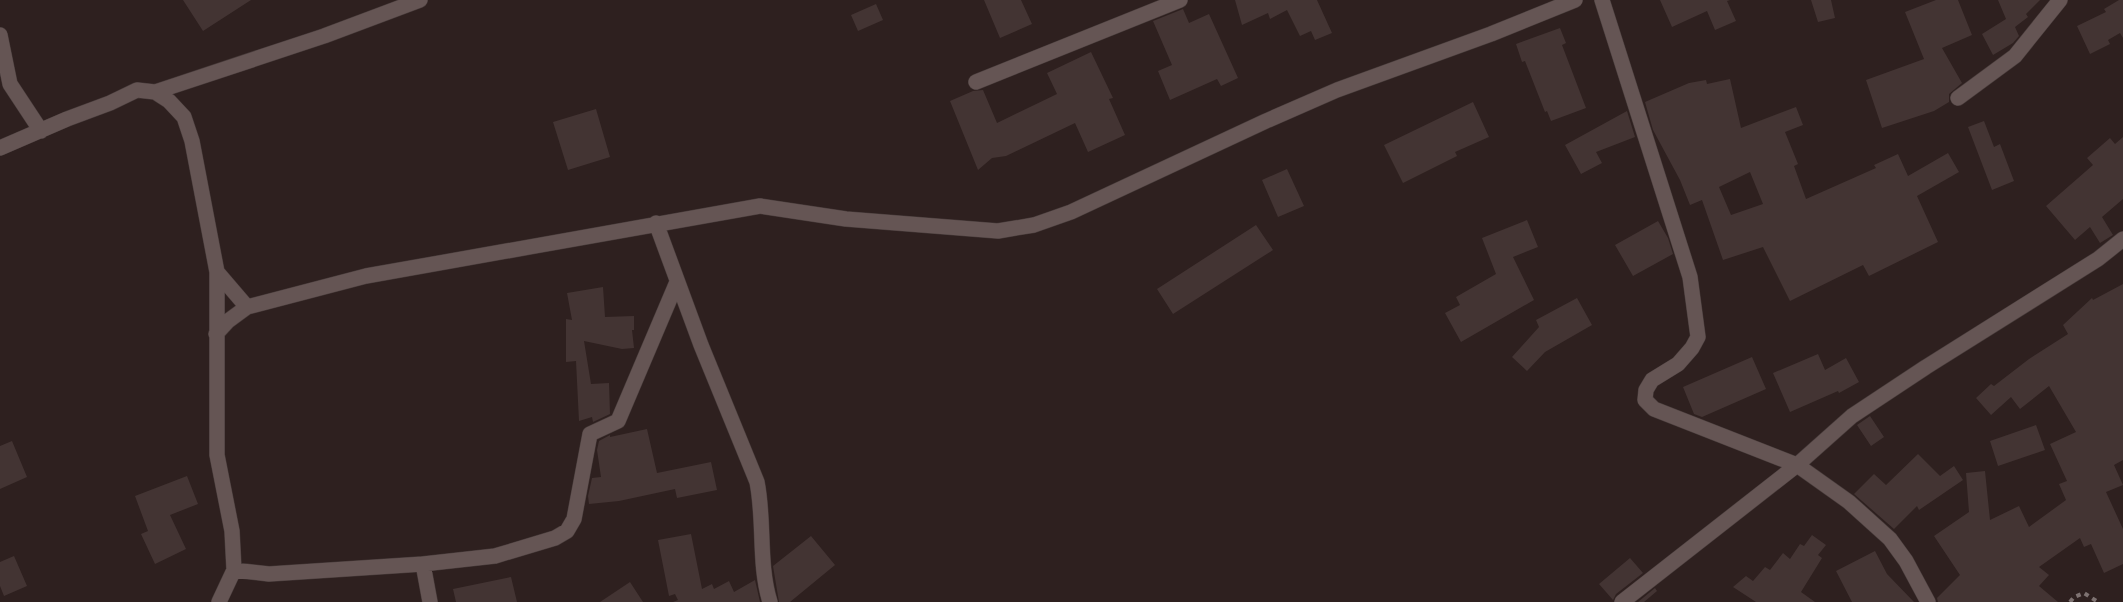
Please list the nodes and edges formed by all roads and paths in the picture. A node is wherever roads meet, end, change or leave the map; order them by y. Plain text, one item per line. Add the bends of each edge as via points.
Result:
1 (420, 0) edge
2 (1180, 0) edge
3 (1575, 0) edge
4 (1602, 0) edge
5 (2060, 0) edge
6 (0, 35) edge
7 (976, 82) dead end
8 (155, 92) junction
9 (1958, 98) dead end
10 (41, 131) junction
11 (0, 148) edge
12 (656, 223) junction
13 (2123, 239) edge
14 (217, 272) junction
15 (677, 282) junction
16 (248, 307) junction
17 (216, 334) junction
18 (1797, 465) junction
19 (423, 564) junction
20 (234, 570) junction
21 (219, 602) edge
22 (430, 602) edge
23 (770, 602) edge
24 (1622, 602) edge
25 (1928, 602) edge
26 (2070, 602) edge
27 (2098, 602) edge

1 - 8 street
2 - 7 street
3 - 12 street via 1337,90 1071,213 1034,225 998,231 846,219 760,206
4 - 18 street via 1689,277 1698,337 1678,364 1652,380 1645,400 1654,410
5 - 9 street via 2015,56
6 - 10 street via 10,84
8 - 10 street via 137,90
8 - 14 street via 170,100 184,117 190,133
10 - 11 street
12 - 15 street
12 - 16 street via 366,276
13 - 18 street via 2098,259 1852,416
14 - 16 street
14 - 17 street
15 - 19 street via 618,421 590,434 574,519 567,531 495,556
15 - 23 street via 757,482 760,541
16 - 17 street
17 - 20 street via 217,454 232,531
18 - 24 street
18 - 25 street via 1849,502 1890,539
19 - 20 street via 269,574
19 - 22 street
20 - 21 street
26 - 27 path via 2084,593

